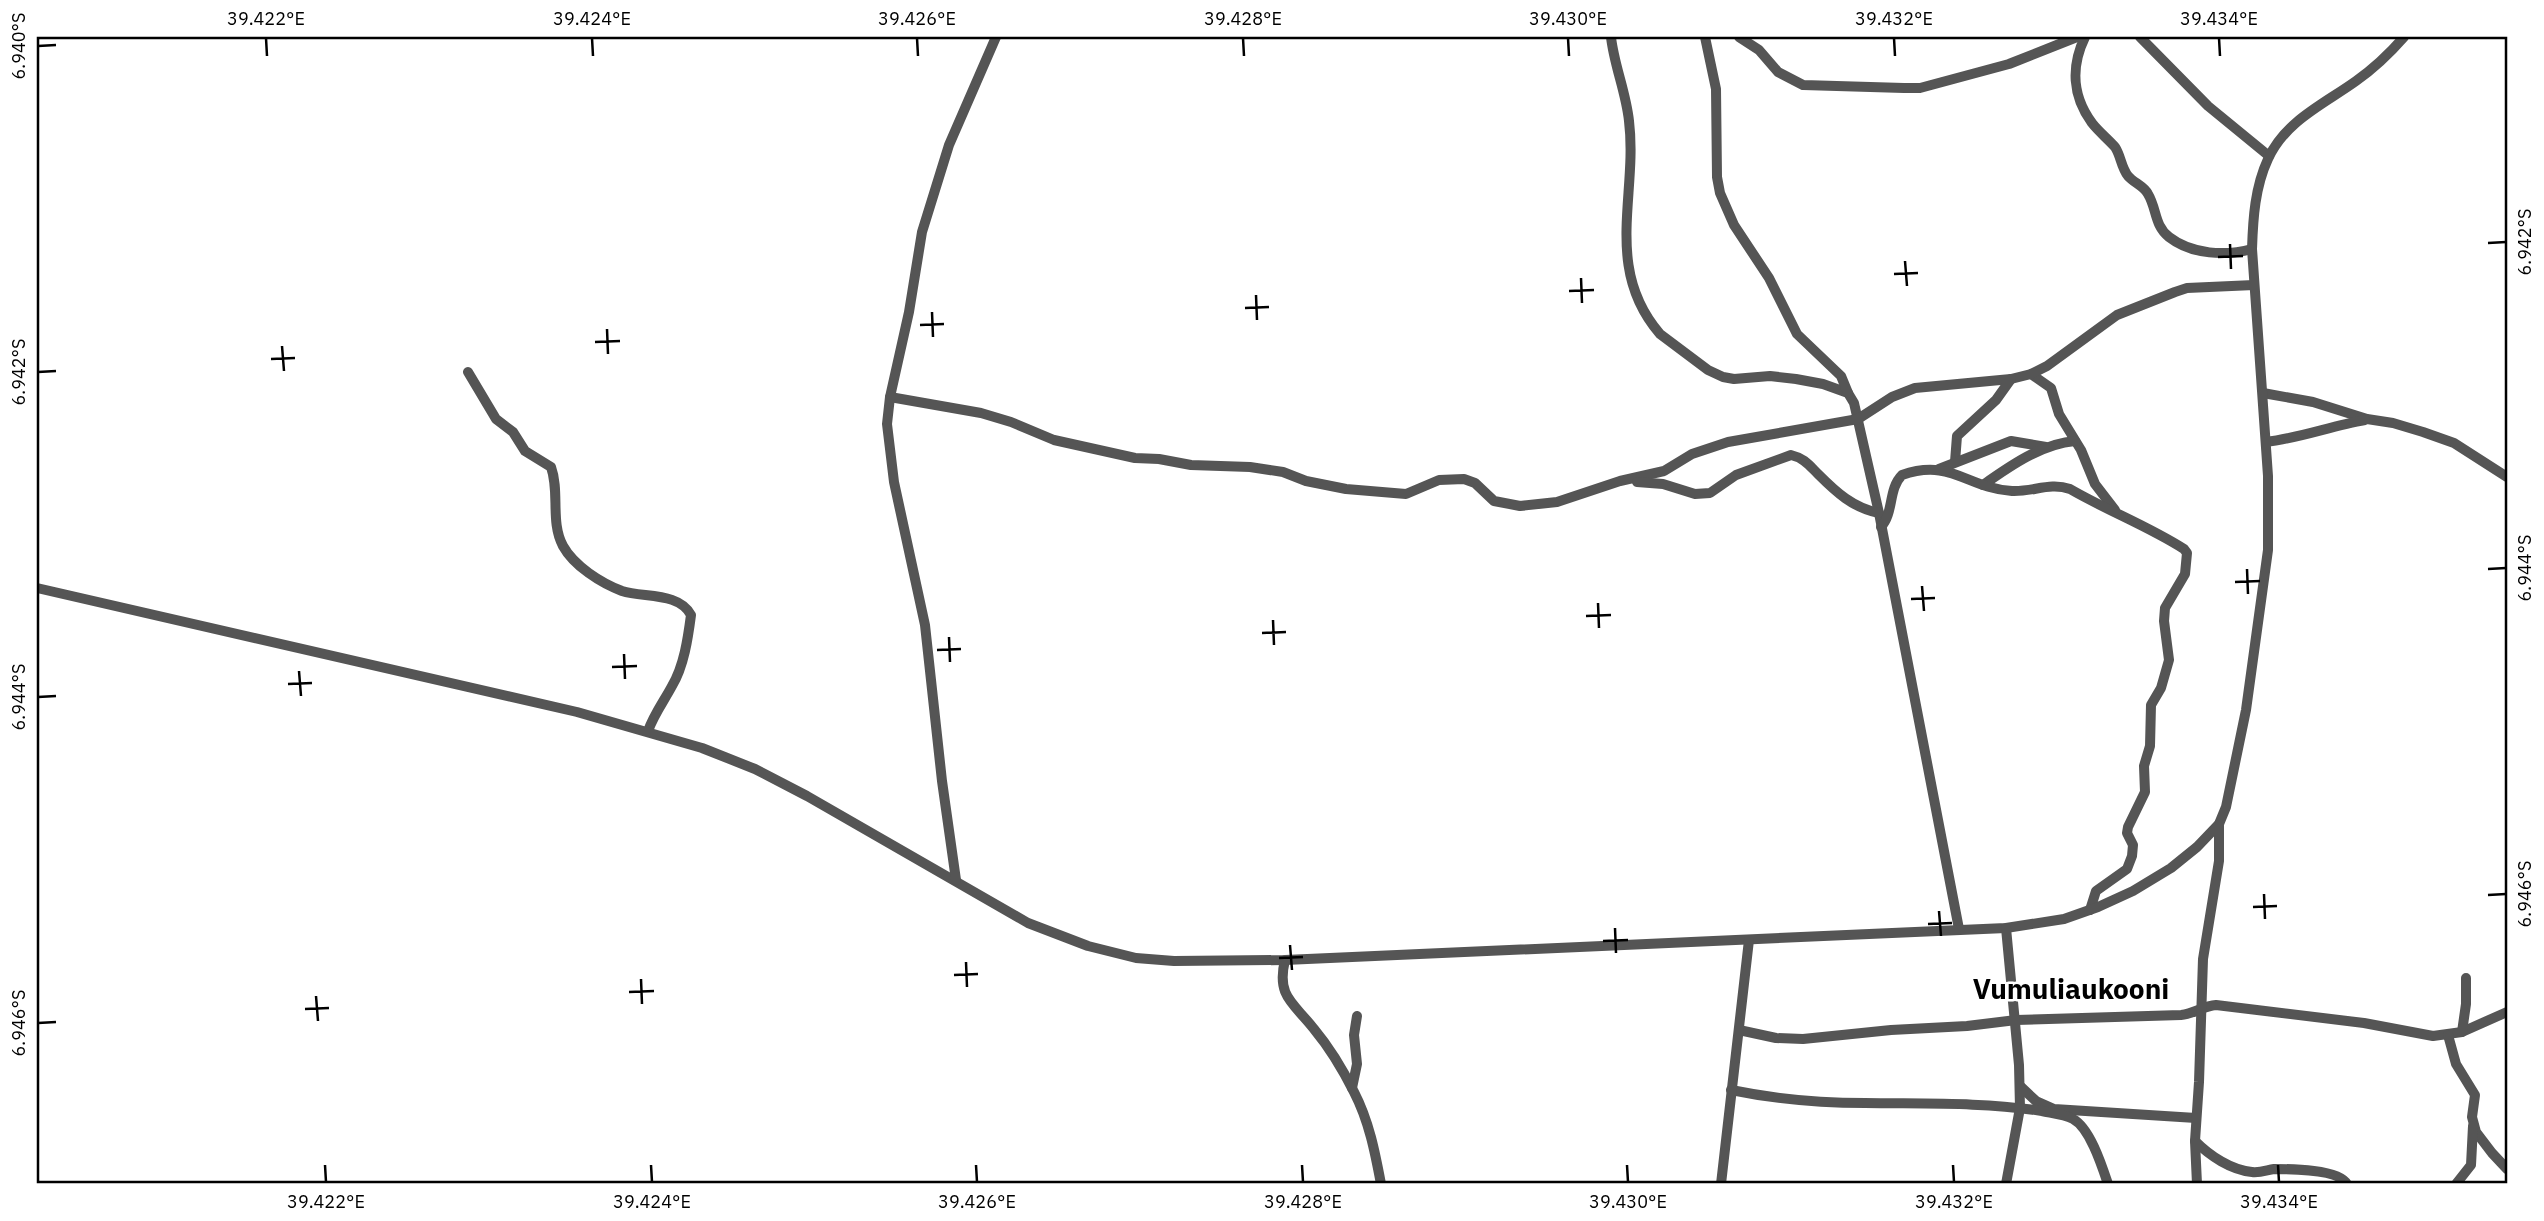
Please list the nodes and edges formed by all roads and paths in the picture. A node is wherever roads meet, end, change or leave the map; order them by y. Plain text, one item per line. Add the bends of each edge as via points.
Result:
1 (996, 37) edge
2 (1611, 37) edge
3 (1705, 37) edge
4 (1739, 37) edge
5 (2077, 37) edge
6 (2085, 37) edge
7 (2140, 37) edge
8 (2404, 37) edge
9 (2269, 156) junction
10 (2252, 249) junction
11 (2254, 285) junction
12 (468, 372) dead end
13 (2031, 374) junction
14 (2011, 379) junction
15 (1849, 393) junction
16 (2263, 393) junction
17 (890, 397) junction
18 (1858, 419) junction
19 (2367, 419) junction
20 (2075, 442) junction
21 (2266, 442) junction
22 (2046, 447) junction
23 (1955, 463) junction
24 (1939, 469) junction
25 (2507, 477) edge
26 (1620, 481) junction
27 (1983, 485) junction
28 (1879, 513) junction
29 (2119, 514) junction
30 (1881, 527) junction
31 (37, 588) edge
32 (648, 731) junction
33 (2219, 824) junction
34 (956, 880) junction
35 (2090, 910) junction
36 (2006, 928) junction
37 (1959, 929) junction
38 (1749, 940) junction
39 (1285, 960) junction
40 (2466, 978) dead end
41 (2201, 1008) junction
42 (2507, 1012) edge
43 (1357, 1016) dead end
44 (2015, 1020) junction
45 (1739, 1030) junction
46 (2462, 1032) junction
47 (2448, 1035) junction
48 (2020, 1086) junction
49 (1352, 1088) junction
50 (1731, 1090) junction
51 (2020, 1108) junction
52 (2196, 1118) junction
53 (2473, 1124) junction
54 (2195, 1142) junction
55 (2507, 1169) edge
56 (1381, 1184) edge
57 (1721, 1184) edge
58 (2006, 1184) edge
59 (2108, 1184) edge
60 (2197, 1184) edge
61 (2347, 1184) edge
62 (2456, 1184) edge

1 - 17 street via 949,145 931,202
2 - 15 street via 1629,121 1629,267 1653,325 1723,377 1796,379
3 - 15 street via 1716,89 1720,192 1797,334 1841,376
4 - 5 street via 1779,72 1803,85 1904,88 1920,88 2009,64
6 - 10 street via 2076,60 2079,97 2091,122 2115,148 2128,176 2146,190 2159,226 2176,241 2208,252
7 - 9 street via 2208,106
8 - 9 street via 2358,80 2302,117
9 - 10 street via 2256,197
10 - 11 street
11 - 13 street via 2187,288 2117,315
11 - 16 street
12 - 32 street via 496,419 513,432 525,451 551,467 559,535 570,556 607,584 681,604 691,615 679,671
13 - 14 street
13 - 20 street via 2050,388
14 - 18 street via 1915,388
14 - 23 street via 1996,400 1956,436
15 - 18 street
16 - 19 street
16 - 21 street
17 - 26 street via 981,413 1093,450 1191,465 1283,472 1346,489 1406,494 1439,480 1464,479 1494,501 1520,506 1557,502
17 - 34 street via 888,444 925,625
18 - 26 street via 1728,442 1692,454 1664,471
18 - 28 street
19 - 21 street
19 - 25 street via 2454,443
20 - 22 street
20 - 29 street via 2095,484
21 - 33 street via 2268,550 2239,750
22 - 23 street via 2011,441
22 - 27 street
23 - 24 street
24 - 27 street
24 - 30 street via 1902,475
26 - 28 street via 1710,493 1736,475 1791,455 1808,463 1850,503
27 - 29 street via 2009,491 2059,485
28 - 30 street
29 - 35 street via 2184,549 2188,559 2185,574 2165,608 2169,660 2151,705 2145,792 2127,833 2132,856 2127,869 2096,891
30 - 37 street
31 - 32 street
32 - 34 street via 755,769
33 - 35 street via 2171,868
33 - 41 street via 2219,861 2206,931
34 - 39 street via 1038,928 1111,953 1174,961
35 - 36 street
36 - 37 street
36 - 44 street
37 - 38 street
38 - 39 street
38 - 45 street
39 - 49 street via 1281,976 1287,999 1315,1029
40 - 46 street
41 - 44 street via 2171,1016
41 - 47 street via 2244,1007
41 - 52 street
42 - 46 street
43 - 49 street
44 - 45 street via 1803,1039
44 - 48 street
45 - 50 street
46 - 47 street
47 - 53 street via 2456,1064 2475,1095
48 - 51 street
48 - 52 street via 2054,1109
49 - 56 street via 1372,1137
50 - 51 street via 1819,1102
50 - 57 street
51 - 58 street
51 - 59 street via 2074,1119 2089,1139
52 - 54 street
53 - 55 street
53 - 62 street via 2472,1162
54 - 60 street
54 - 61 street via 2240,1169 2327,1173 2342,1177

